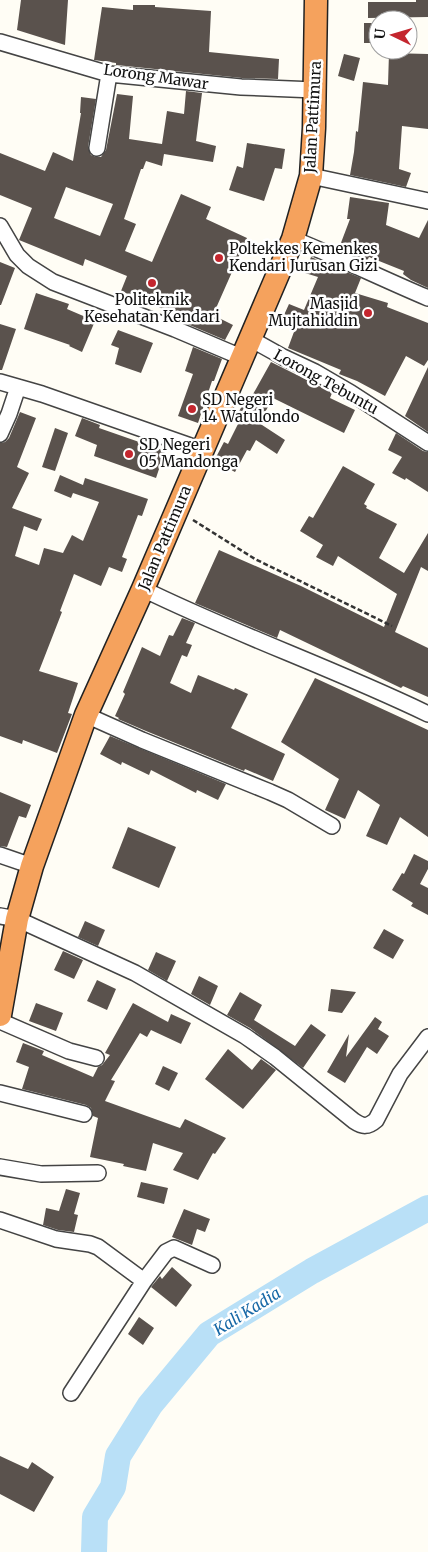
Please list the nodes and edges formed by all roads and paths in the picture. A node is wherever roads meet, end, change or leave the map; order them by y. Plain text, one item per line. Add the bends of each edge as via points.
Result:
1 (316, 0) edge
2 (0, 42) edge
3 (109, 74) junction
4 (315, 90) junction
5 (97, 148) dead end
6 (311, 176) junction
7 (428, 201) edge
8 (0, 226) edge
9 (293, 238) junction
10 (428, 298) edge
11 (245, 348) junction
12 (0, 382) edge
13 (18, 387) junction
14 (0, 434) edge
15 (428, 443) edge
16 (202, 450) junction
17 (176, 510) junction
18 (143, 589) junction
19 (392, 626) dead end
20 (428, 714) edge
21 (86, 715) junction
22 (332, 826) dead end
23 (0, 855) edge
24 (32, 866) junction
25 (9, 918) edge
26 (0, 1015) edge
27 (0, 1021) edge
28 (428, 1038) edge
29 (96, 1058) dead end
30 (0, 1093) edge
31 (84, 1114) dead end
32 (0, 1167) edge
33 (98, 1173) dead end
34 (0, 1220) edge
35 (212, 1265) dead end
36 (144, 1281) junction
37 (71, 1393) dead end

1 - 4 highway, Jalan Pattimura
2 - 3 street, Lorong Mawar
3 - 4 street, Lorong Mawar via 241,87
3 - 5 street
4 - 6 highway, Jalan Pattimura
6 - 7 street
6 - 9 highway, Jalan Pattimura
8 - 11 street, Lorong Tebuntu via 17,255 53,282 175,329
9 - 10 street
9 - 11 highway, Jalan Pattimura
11 - 15 street, Lorong Tebuntu via 283,357 323,376
11 - 16 highway, Jalan Pattimura
12 - 13 street
13 - 14 street
13 - 16 street
16 - 17 highway, Jalan Pattimura
17 - 18 highway, Jalan Pattimura
17 - 19 path via 255,559
18 - 20 street
18 - 21 highway, Jalan Pattimura
21 - 22 street via 288,800
21 - 24 highway, Jalan Pattimura
23 - 24 street
24 - 25 highway, Jalan Pattimura
25 - 26 highway, Jalan Pattimura
25 - 28 street via 136,973 245,1036 276,1057 359,1125 370,1126 376,1120 400,1074
27 - 29 street via 69,1051
30 - 31 street
32 - 33 street via 41,1174
34 - 36 street via 56,1239 98,1247
35 - 36 street via 174,1248 166,1252
36 - 37 street

